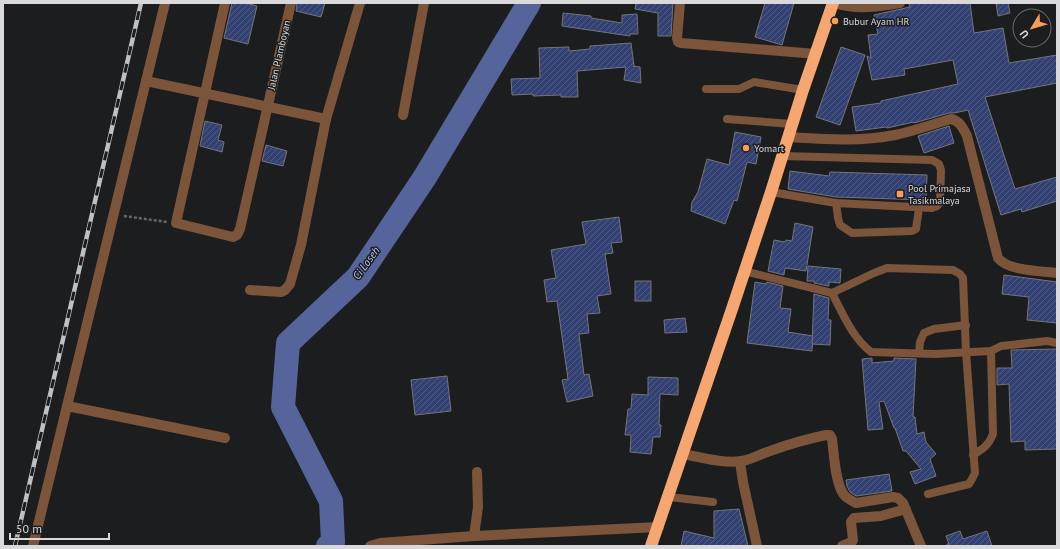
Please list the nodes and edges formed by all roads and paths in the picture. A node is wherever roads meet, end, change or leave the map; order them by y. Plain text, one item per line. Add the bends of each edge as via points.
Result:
1 (165, 3) edge
2 (225, 3) edge
3 (291, 3) edge
4 (360, 3) edge
5 (424, 3) edge
6 (680, 3) edge
7 (833, 3) edge
8 (900, 3) edge
9 (816, 54) junction
10 (146, 81) junction
11 (706, 89) dead end
12 (803, 90) junction
13 (205, 93) junction
14 (267, 107) junction
15 (403, 115) dead end
16 (326, 119) junction
17 (727, 119) dead end
18 (792, 124) junction
19 (788, 137) junction
20 (782, 156) junction
21 (771, 192) junction
22 (836, 203) junction
23 (919, 208) junction
24 (114, 214) junction
25 (176, 223) junction
26 (744, 271) junction
27 (1057, 273) edge
28 (250, 290) dead end
29 (832, 293) junction
30 (966, 325) junction
31 (1057, 344) edge
32 (991, 351) junction
33 (966, 352) junction
34 (919, 353) junction
35 (67, 406) junction
36 (225, 438) dead end
37 (683, 454) junction
38 (972, 455) junction
39 (740, 462) junction
40 (477, 472) dead end
41 (928, 494) dead end
42 (669, 497) junction
43 (713, 502) dead end
44 (906, 509) junction
45 (659, 526) junction
46 (474, 536) junction
47 (33, 546) edge
48 (370, 546) edge
49 (651, 546) edge
50 (757, 546) edge
51 (842, 546) edge
52 (921, 546) edge

1 - 10 street
2 - 13 street
3 - 14 street, Jalan Plamboyan
4 - 16 street
5 - 15 street
6 - 9 street via 678,42
7 - 8 street via 868,8
7 - 9 highway
9 - 12 highway
10 - 13 street
10 - 24 street
11 - 12 lane via 739,89 754,82
12 - 18 highway
13 - 14 street
13 - 25 street
14 - 16 street
14 - 25 street, Jalan Plamboyan via 237,235 233,237
16 - 28 street via 301,245 290,284 281,292
17 - 18 lane
18 - 19 highway
19 - 20 highway
19 - 27 street via 831,140 878,137 895,135 951,119 956,120 967,136 998,258 1004,264 1016,268
20 - 21 highway
20 - 23 lane via 932,160 939,164 941,170 940,203 932,208
21 - 22 lane
21 - 26 highway
22 - 23 lane
22 - 23 lane via 840,225 852,233 912,231 918,224
24 - 25 path
24 - 35 street
26 - 29 lane
26 - 37 highway
29 - 30 lane via 887,268 953,270 963,278
29 - 34 lane via 853,333 871,352
30 - 33 lane
30 - 34 lane via 934,329 924,333
31 - 32 lane via 1047,341 1001,346
32 - 33 lane
32 - 38 lane via 993,434 985,448
33 - 34 lane
33 - 38 lane
35 - 36 street
35 - 47 street
37 - 39 street
37 - 42 highway
38 - 41 lane via 974,473 969,484
39 - 44 street via 802,440 830,435 839,484 845,496 856,502 898,498
39 - 50 street
40 - 46 street via 478,507
42 - 43 lane
42 - 45 highway
44 - 51 street via 880,516 854,518 851,522 853,540
44 - 52 street
45 - 46 street
45 - 49 highway
46 - 48 street via 380,543

